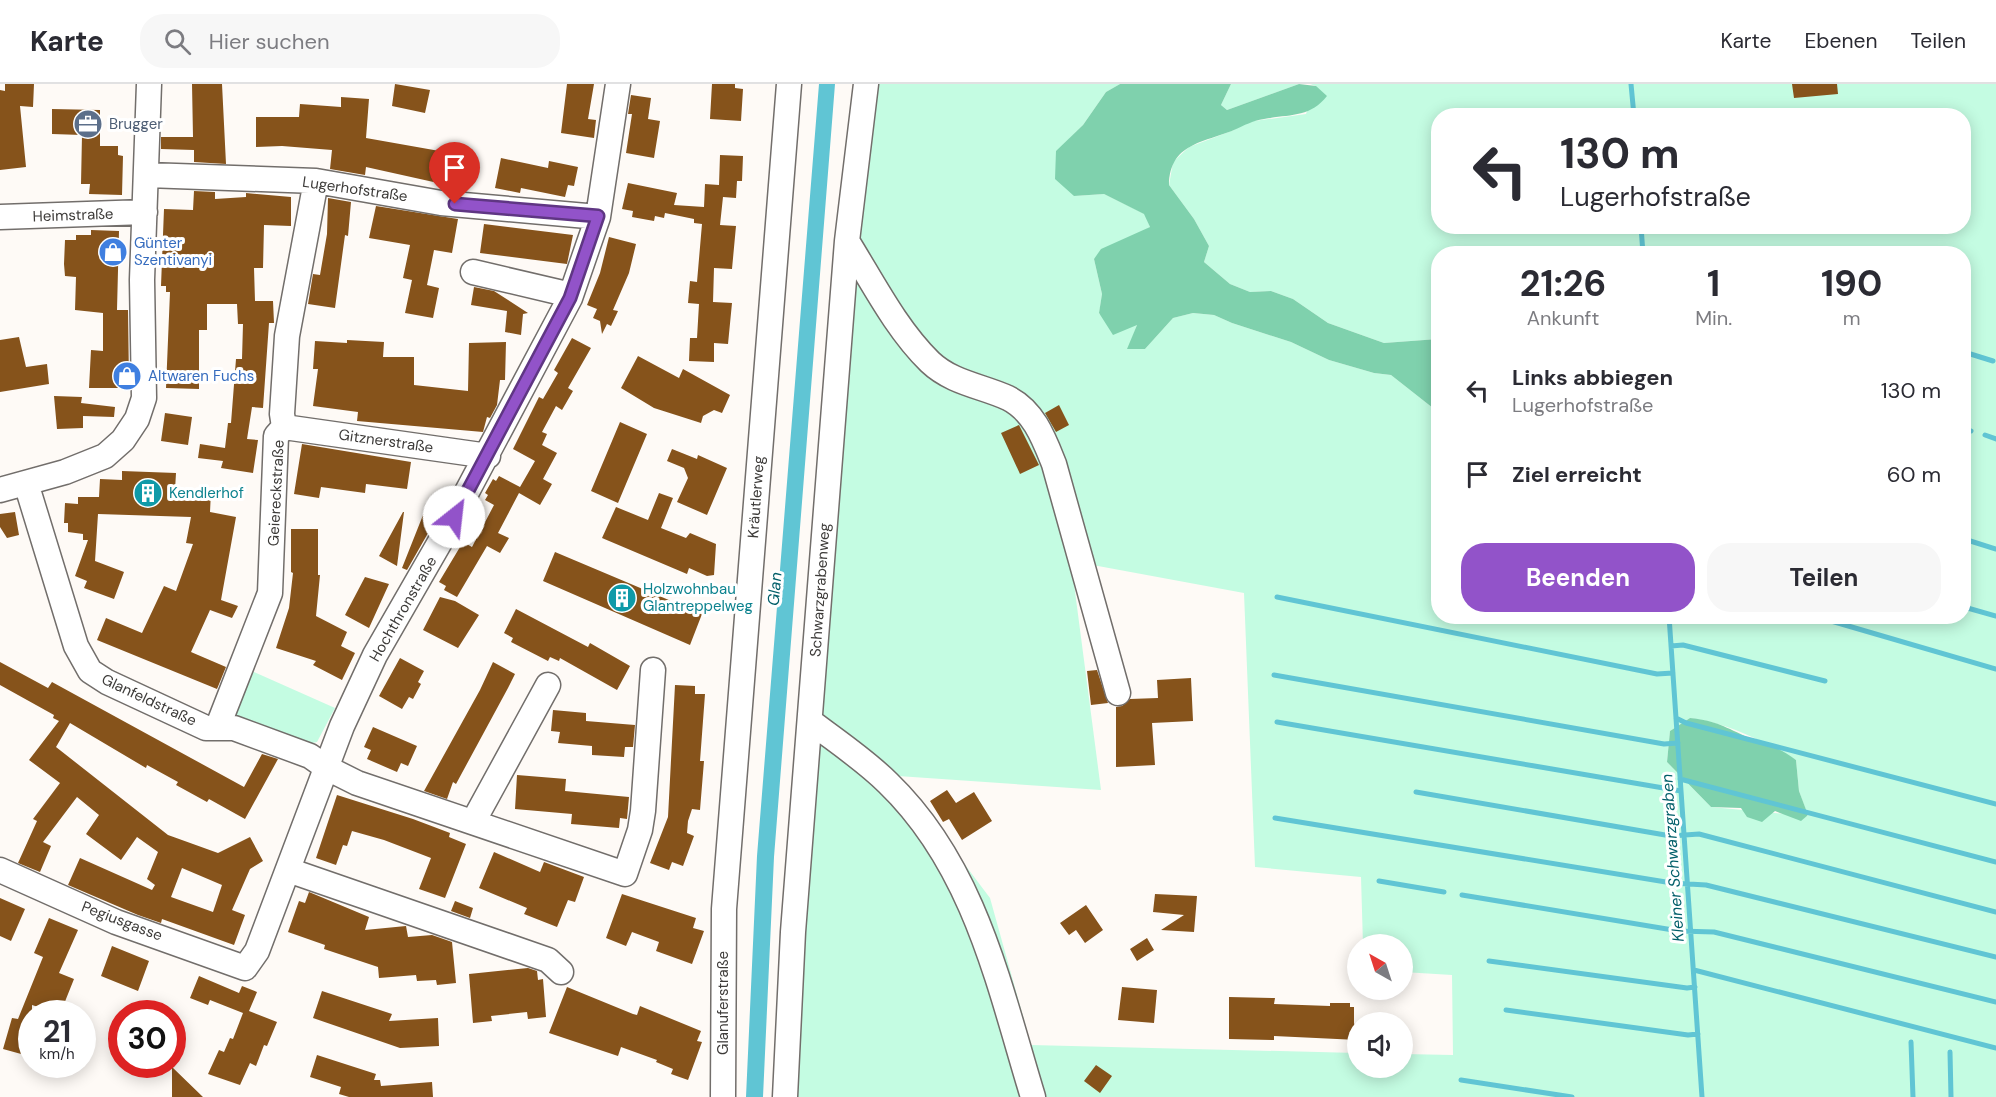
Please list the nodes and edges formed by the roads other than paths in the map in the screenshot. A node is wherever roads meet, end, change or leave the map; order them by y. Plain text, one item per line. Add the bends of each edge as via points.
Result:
1 (149, 84) edge
2 (618, 84) edge
3 (789, 84) edge
4 (866, 84) edge
5 (147, 175) junction
6 (316, 181) junction
7 (145, 212) junction
8 (598, 216) junction
9 (0, 218) edge
10 (847, 241) junction
11 (473, 272) dead end
12 (572, 295) junction
13 (284, 427) junction
14 (488, 456) junction
15 (26, 483) junction
16 (0, 490) edge
17 (653, 670) dead end
18 (548, 685) dead end
19 (1118, 693) dead end
20 (810, 721) junction
21 (218, 726) junction
22 (327, 768) junction
23 (473, 822) junction
24 (0, 870) edge
25 (288, 870) junction
26 (724, 909) joint
27 (561, 972) dead end
28 (723, 1097) edge
29 (785, 1097) edge
30 (1033, 1097) edge

1 - 5 street
2 - 8 street, Hochthronstraße
3 - 26 street, Kräutlerweg
4 - 10 street, Schwarzgrabenweg
5 - 6 street, Lugerhofstraße
5 - 7 street
6 - 8 street, Lugerhofstraße via 441,202
6 - 13 street, Geiereckstraße via 287,336
7 - 9 street, Heimstraße
7 - 15 street via 144,398 137,419 123,440 105,456
8 - 12 street, Hochthronstraße
10 - 19 street via 904,330 930,362 955,379 1009,399 1039,429 1054,464
10 - 20 street, Schwarzgrabenweg
11 - 12 street
12 - 14 street, Hochthronstraße
13 - 14 street, Gitznerstraße
13 - 21 street, Geiereckstraße via 276,436 270,593
14 - 22 street, Hochthronstraße via 378,649
15 - 16 street
15 - 21 street, Glanfeldstraße via 61,602 76,646 90,671 206,728
17 - 23 street, Glanfeldstraße via 643,811 625,874
18 - 23 street
20 - 29 street, Schwarzgrabenweg
20 - 30 street via 888,783 951,862 984,939
21 - 22 street, Glanfeldstraße via 234,728 310,756
22 - 23 street, Glanfeldstraße via 357,783
22 - 25 street
24 - 25 street, Pegiusgasse via 116,922 245,968 257,951
25 - 27 street via 548,960
26 - 28 street, Glanuferstraße

